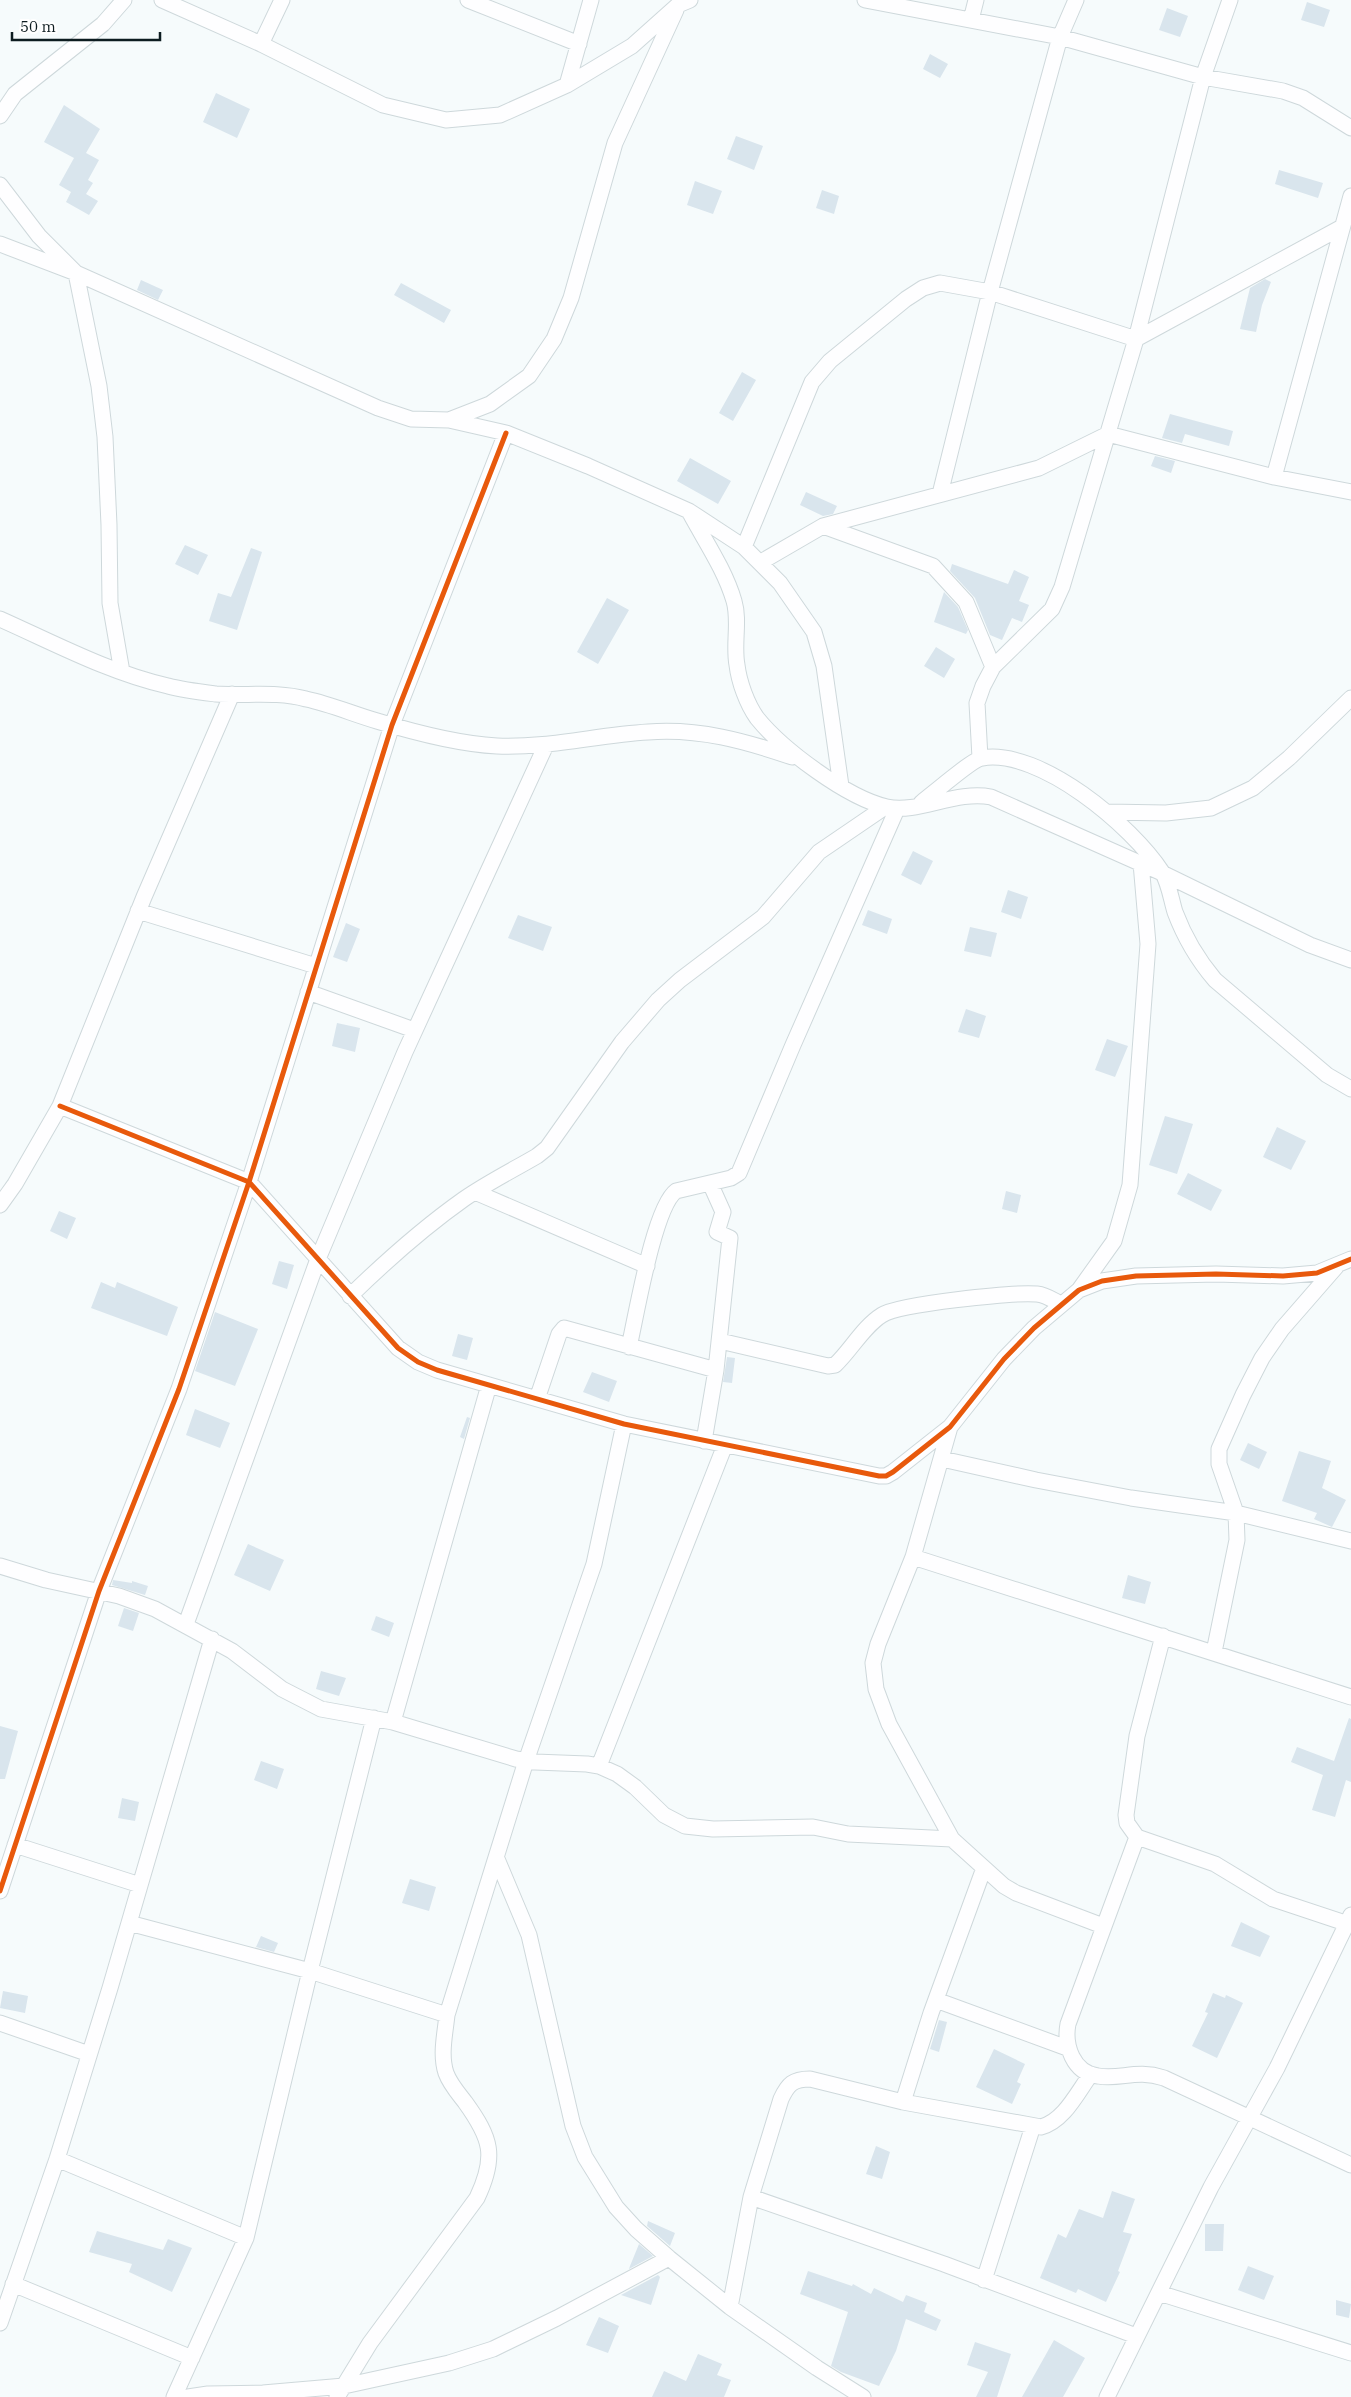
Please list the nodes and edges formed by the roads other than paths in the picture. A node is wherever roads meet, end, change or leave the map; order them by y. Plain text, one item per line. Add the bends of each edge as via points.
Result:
1 (124, 0) edge
2 (162, 0) edge
3 (282, 0) edge
4 (468, 0) edge
5 (591, 0) edge
6 (865, 0) edge
7 (976, 0) edge
8 (1076, 0) edge
9 (1230, 0) edge
10 (683, 2) edge
11 (971, 20) junction
12 (1060, 37) junction
13 (261, 44) junction
14 (579, 44) junction
15 (1203, 77) junction
16 (567, 85) junction
17 (0, 116) edge
18 (1351, 128) edge
19 (0, 185) edge
20 (1351, 196) edge
21 (1342, 228) junction
22 (0, 244) edge
23 (76, 273) junction
24 (990, 292) junction
25 (1136, 339) junction
26 (449, 420) junction
27 (506, 433) junction
28 (1108, 434) junction
29 (1274, 477) junction
30 (1351, 492) edge
31 (940, 494) junction
32 (689, 511) junction
33 (823, 526) junction
34 (744, 547) junction
35 (761, 562) junction
36 (0, 619) edge
37 (993, 667) junction
38 (122, 672) junction
39 (232, 694) junction
40 (1351, 698) edge
41 (392, 725) junction
42 (546, 745) junction
43 (980, 758) junction
44 (803, 761) junction
45 (841, 786) junction
46 (918, 805) junction
47 (891, 808) junction
48 (1107, 812) junction
49 (1141, 863) junction
50 (1162, 873) junction
51 (138, 910) junction
52 (1351, 960) edge
53 (316, 966) junction
54 (308, 992) junction
55 (414, 1030) junction
56 (1351, 1089) edge
57 (60, 1106) junction
58 (249, 1182) junction
59 (710, 1183) junction
60 (476, 1192) junction
61 (0, 1204) edge
62 (318, 1259) junction
63 (1351, 1259) edge
64 (647, 1266) junction
65 (1338, 1266) junction
66 (1079, 1290) junction
67 (350, 1296) junction
68 (1061, 1304) junction
69 (720, 1341) junction
70 (630, 1347) junction
71 (716, 1370) junction
72 (490, 1385) junction
73 (537, 1399) junction
74 (624, 1424) junction
75 (950, 1427) junction
76 (704, 1441) junction
77 (725, 1445) junction
78 (942, 1459) junction
79 (1236, 1513) junction
80 (1351, 1540) edge
81 (913, 1557) junction
82 (0, 1568) edge
83 (100, 1591) junction
84 (186, 1624) junction
85 (1163, 1636) junction
86 (212, 1639) junction
87 (1214, 1652) junction
88 (1351, 1696) edge
89 (374, 1718) junction
90 (393, 1722) junction
91 (526, 1760) junction
92 (600, 1766) junction
93 (1137, 1837) junction
94 (952, 1839) junction
95 (15, 1846) junction
96 (497, 1859) junction
97 (984, 1868) junction
98 (140, 1885) junction
99 (0, 1891) edge
100 (1349, 1922) edge
101 (128, 1923) junction
102 (1104, 1926) junction
103 (310, 1971) junction
104 (936, 2000) junction
105 (447, 2015) junction
106 (0, 2023) edge
107 (1067, 2048) junction
108 (89, 2054) junction
109 (1091, 2074) junction
110 (903, 2102) junction
111 (1250, 2118) junction
112 (1033, 2126) junction
113 (57, 2159) junction
114 (1351, 2165) edge
115 (750, 2197) junction
116 (246, 2238) junction
117 (669, 2258) junction
118 (984, 2280) junction
119 (13, 2284) junction
120 (1159, 2293) junction
121 (730, 2306) junction
122 (0, 2323) edge
123 (1136, 2336) junction
124 (1351, 2353) edge
125 (192, 2358) junction
126 (340, 2391) edge
127 (174, 2397) edge
128 (188, 2397) edge
129 (863, 2397) edge
130 (1107, 2397) edge

1 - 17 street via 104,24 15,94
2 - 13 street
3 - 13 street
4 - 14 street
5 - 14 street
6 - 11 street
7 - 11 street
8 - 12 street
9 - 15 street
10 - 16 street via 632,46
10 - 26 street via 616,143 571,298 554,339 529,376 490,404
11 - 12 street
12 - 15 street
12 - 24 street
13 - 16 street via 383,104 446,120 500,115
14 - 16 street
15 - 18 street via 1283,91 1303,98
15 - 25 street
19 - 23 street via 39,236
20 - 21 street
21 - 25 street
21 - 29 street
22 - 23 street
23 - 26 street via 378,408 411,419
23 - 38 street via 99,386 105,438 110,603
24 - 25 street
24 - 31 street
24 - 34 street via 940,283 923,288 830,362 812,382
25 - 28 street
26 - 27 street
27 - 32 street
27 - 41 street
28 - 29 street
28 - 31 street via 1039,468
28 - 37 street via 1062,587 1052,609
29 - 30 street
31 - 33 street
32 - 34 street
32 - 44 street via 727,581 735,603 736,665 746,698 756,717
33 - 35 street
33 - 37 street via 933,566 966,602
34 - 35 street
35 - 45 street via 814,632 824,666
36 - 38 street
37 - 43 street via 978,703
38 - 39 street via 168,686
39 - 41 street via 300,697
39 - 51 street
40 - 48 street via 1253,788 1211,808 1166,813
41 - 42 street via 454,740 494,745
41 - 53 street
42 - 44 street via 648,732 688,732 719,735
42 - 55 street
43 - 46 street
43 - 48 street via 1010,759 1046,770
44 - 45 street
45 - 47 street via 873,803
46 - 47 street
46 - 49 street via 970,795 991,797
47 - 59 street via 739,1173
47 - 60 street via 819,852 763,916 658,1000 622,1042 547,1148
48 - 50 street
49 - 50 street
49 - 66 street via 1148,944 1130,1185 1114,1240
50 - 52 street via 1310,945
50 - 56 street via 1176,914 1200,963 1215,980 1327,1075
51 - 53 street
51 - 57 street
53 - 54 street
54 - 55 street
54 - 58 street
55 - 62 street
57 - 58 street
57 - 61 street
58 - 62 street
58 - 83 street via 179,1389
59 - 64 street via 671,1195
59 - 69 street via 723,1212 717,1232 730,1238
60 - 64 street
60 - 67 street via 404,1245
62 - 67 street
62 - 84 street
63 - 65 street
64 - 70 street
65 - 66 street via 1317,1273 1283,1276 1120,1277
65 - 79 street via 1282,1329 1262,1358 1227,1427 1218,1464
66 - 68 street
67 - 72 street via 398,1348 418,1362
68 - 69 street via 1047,1296 1028,1294 946,1301 889,1312 876,1320 835,1365 828,1366
68 - 75 street via 1004,1359
69 - 71 street
70 - 71 street
70 - 73 street via 564,1328 559,1334
71 - 76 street
72 - 73 street
72 - 90 street
73 - 74 street
74 - 76 street
74 - 91 street via 594,1564
75 - 77 street via 886,1476
75 - 78 street
76 - 77 street
77 - 92 street
78 - 79 street via 1131,1498
78 - 81 street
79 - 80 street
79 - 87 street via 1236,1540
81 - 85 street
81 - 94 street via 878,1644 872,1663 873,1673 889,1724
82 - 83 street
83 - 84 street via 155,1609
83 - 95 street
84 - 86 street
85 - 87 street
85 - 93 street via 1137,1736 1126,1815 1127,1823
86 - 89 street via 298,1698 321,1708
86 - 98 street
87 - 88 street
89 - 90 street
89 - 103 street
90 - 91 street
91 - 92 street
91 - 96 street
92 - 94 street via 617,1774 664,1815 685,1826 714,1829 813,1827 848,1834
93 - 100 street via 1215,1864 1266,1896
93 - 102 street
94 - 97 street
95 - 98 street
95 - 99 street
96 - 105 street
96 - 117 street via 528,1935 573,2126 585,2157 616,2207
97 - 102 street via 1016,1893
97 - 104 street
98 - 101 street
100 - 111 street
101 - 103 street
101 - 108 street
102 - 107 street via 1068,2024
103 - 105 street
103 - 116 street
104 - 107 street
104 - 110 street
105 - 126 street via 446,2071 450,2083 483,2128 488,2149 486,2179 477,2198 370,2343
106 - 108 street
107 - 109 street via 1074,2060
108 - 113 street
109 - 111 street via 1152,2074
109 - 112 street via 1058,2119 1050,2124
110 - 112 street
110 - 115 street via 810,2079 797,2079 787,2086
111 - 114 street
111 - 120 street via 1211,2187
112 - 118 street
113 - 116 street
113 - 119 street
115 - 118 street
115 - 121 street
116 - 125 street
117 - 121 street
117 - 126 street via 493,2349
118 - 123 street
119 - 122 street
119 - 125 street
120 - 123 street
120 - 124 street
121 - 129 street
123 - 130 street
125 - 127 street
126 - 128 street

